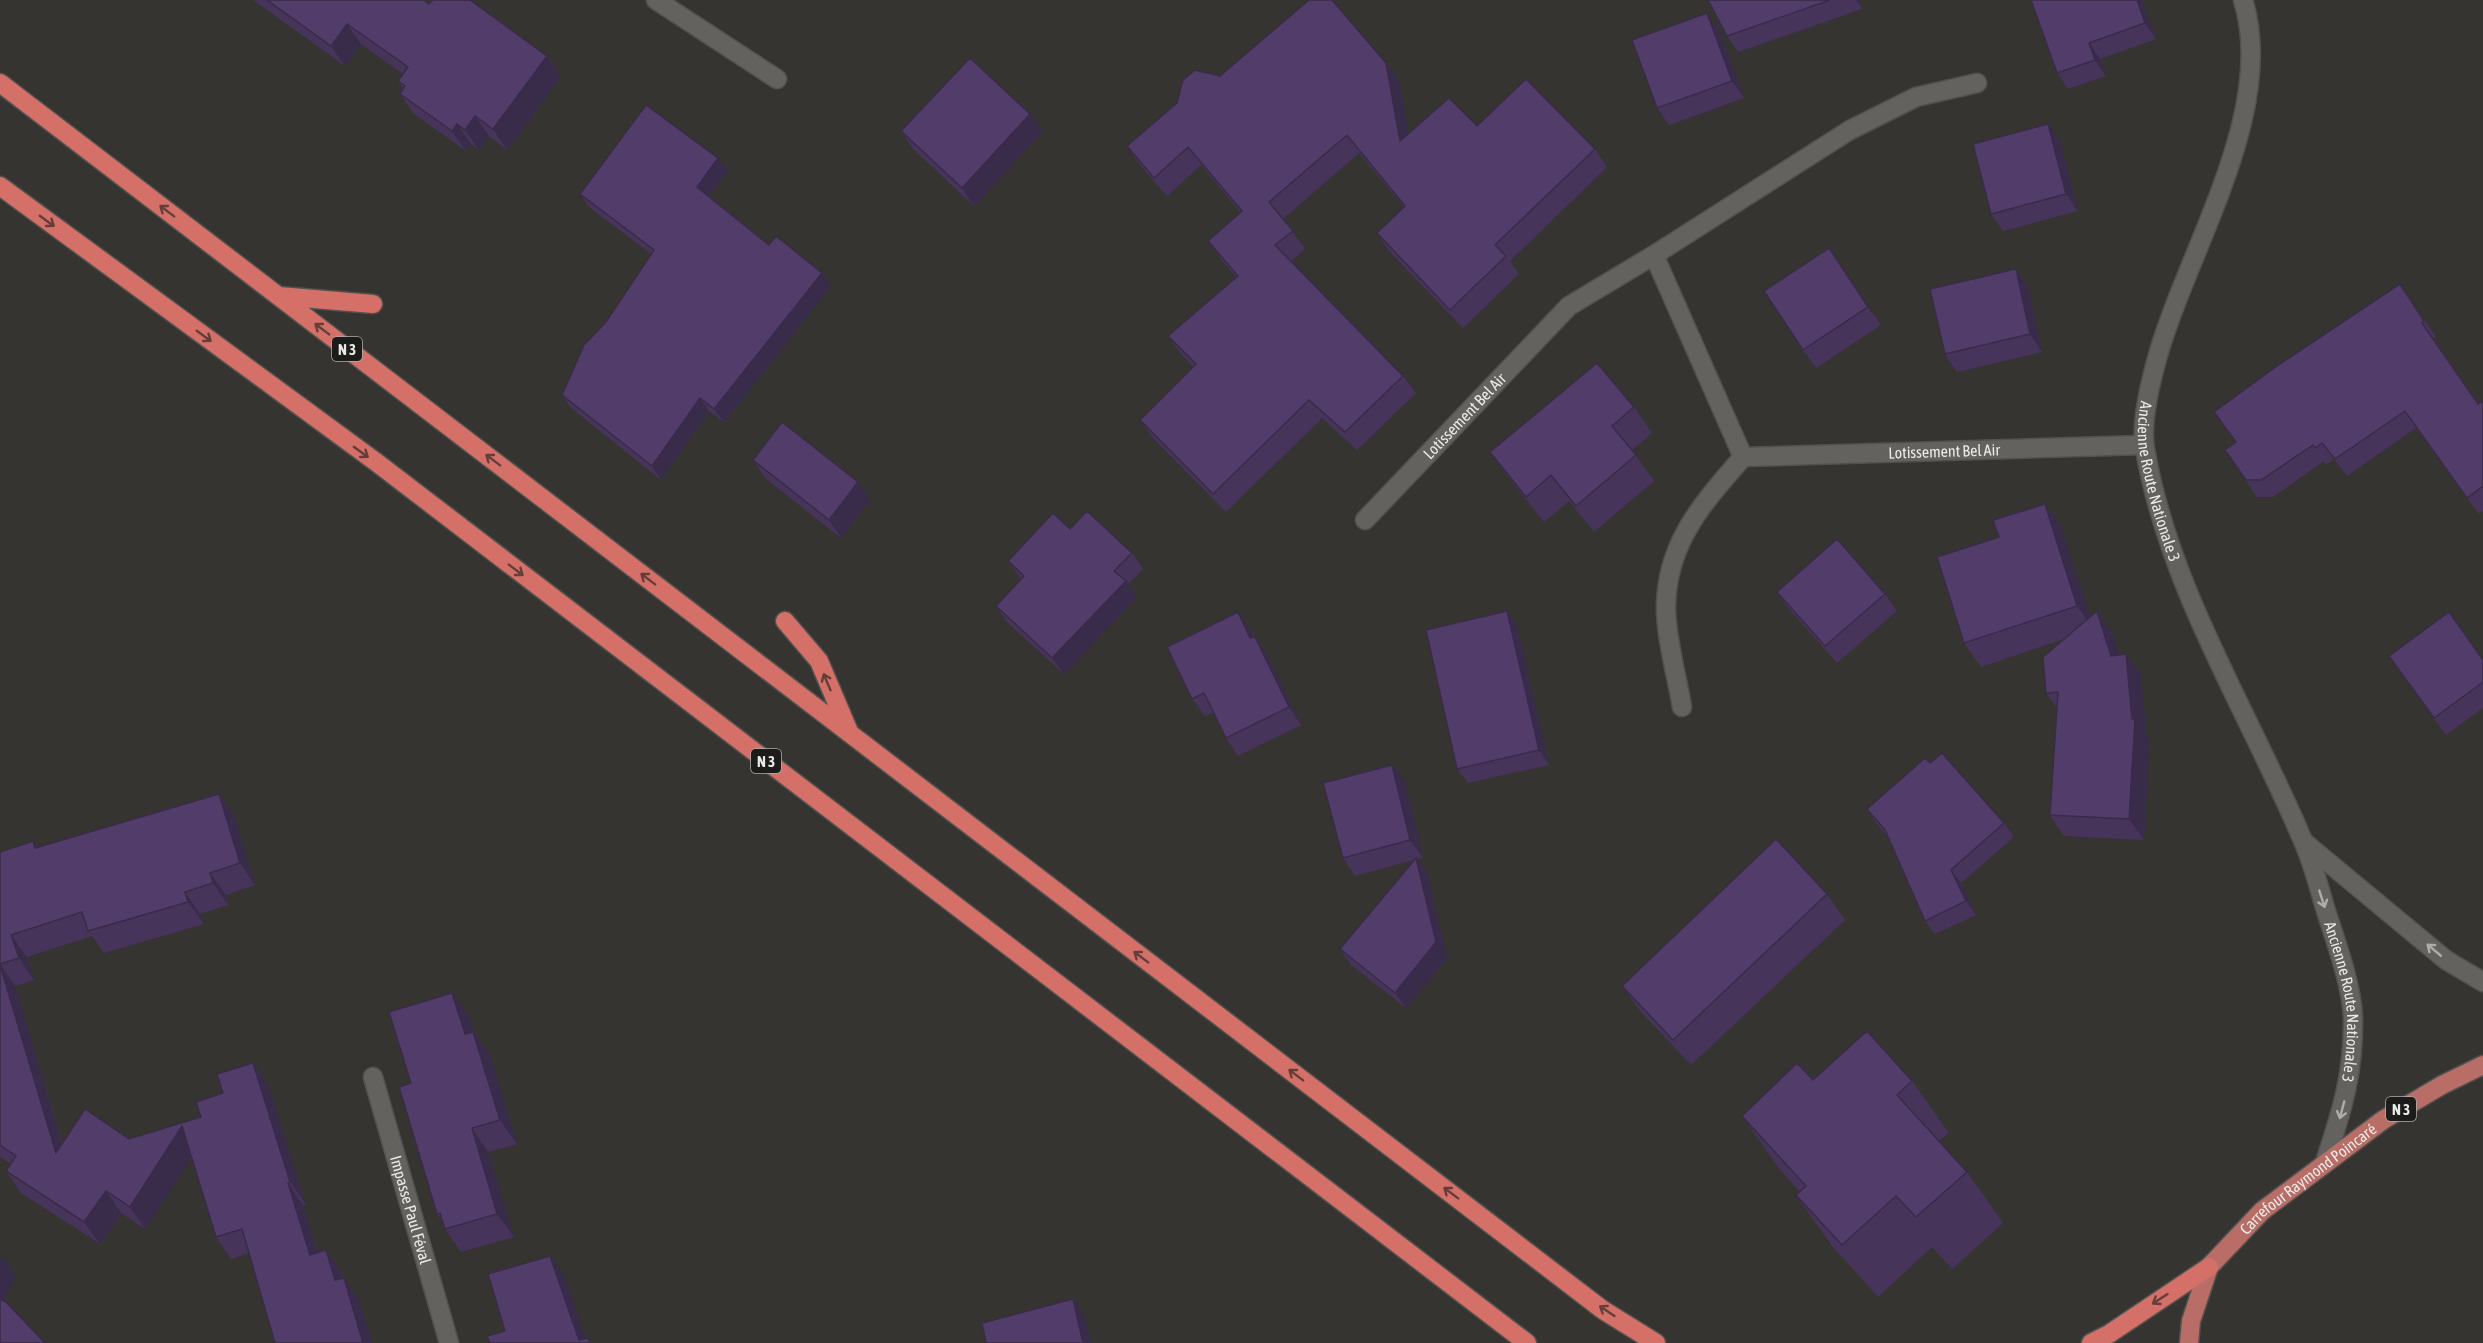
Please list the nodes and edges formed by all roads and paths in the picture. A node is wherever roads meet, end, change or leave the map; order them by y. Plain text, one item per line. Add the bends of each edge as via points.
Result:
1 (656, 0) edge
2 (2242, 0) edge
3 (777, 79) dead end
4 (0, 83) edge
5 (1977, 83) dead end
6 (0, 186) edge
7 (1654, 255) junction
8 (279, 296) junction
9 (373, 304) dead end
10 (2144, 445) junction
11 (1743, 457) junction
12 (1365, 520) dead end
13 (785, 621) dead end
14 (1682, 707) dead end
15 (850, 735) junction
16 (2304, 843) junction
17 (2483, 982) edge
18 (2483, 1065) edge
19 (373, 1077) dead end
20 (2325, 1162) junction
21 (2209, 1268) junction
22 (449, 1343) edge
23 (1527, 1343) edge
24 (1656, 1343) edge
25 (2091, 1343) edge
26 (2189, 1343) edge

1 - 3 street
2 - 10 street, Ancienne Route Nationale 3 via 2251,67 2239,132 2217,200 2162,338 2149,391
8 -> 4 highway, N 3
5 - 7 street, Lotissement Bel Air via 1916,97 1850,130
6 -> 23 highway, N 3 via 376,462
7 - 11 street
7 - 12 street, Lotissement Bel Air via 1569,306
8 - 9 highway
15 -> 8 highway, N 3
10 - 11 street, Lotissement Bel Air
10 - 16 street, Ancienne Route Nationale 3 via 2162,525 2205,630
11 - 14 street via 1702,505 1674,554 1666,610
15 -> 13 highway via 819,661
24 -> 15 highway, N 3 via 1604,1310
17 -> 16 street, Ancienne Route Nationale 3 via 2446,960
16 -> 20 street, Ancienne Route Nationale 3 via 2341,957 2353,1015 2350,1076
18 - 20 main road, Carrefour Raymond Poincaré / N 3 via 2383,1120
19 - 22 street, Impasse Paul Féval
20 - 21 main road, Carrefour Raymond Poincaré / N 3 via 2262,1211
21 -> 25 highway, N 3
21 - 26 main road, Carrefour Raymond Poincaré / N 3 via 2191,1321

